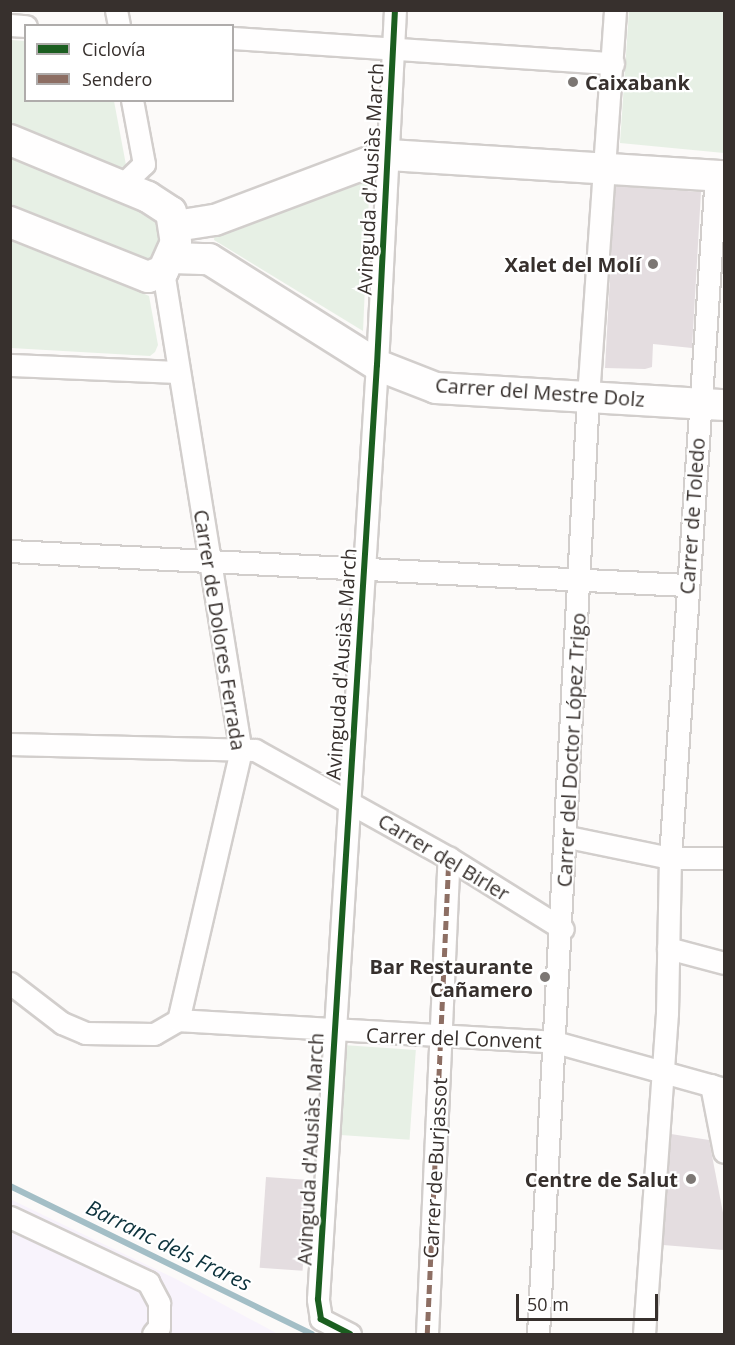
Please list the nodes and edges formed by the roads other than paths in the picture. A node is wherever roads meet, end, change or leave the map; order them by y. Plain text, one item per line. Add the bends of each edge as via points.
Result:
1 (395, 10) edge
2 (615, 10) edge
3 (234, 38) edge
4 (393, 47) junction
5 (613, 63) junction
6 (132, 102) edge
7 (10, 140) edge
8 (388, 155) junction
9 (605, 166) junction
10 (720, 175) edge
11 (122, 186) junction
12 (10, 222) edge
13 (177, 226) junction
14 (168, 265) junction
15 (10, 365) edge
16 (378, 365) junction
17 (179, 372) junction
18 (588, 397) junction
19 (712, 404) edge
20 (10, 551) edge
21 (210, 561) junction
22 (364, 567) junction
23 (579, 577) junction
24 (687, 585) junction
25 (10, 744) edge
26 (241, 750) junction
27 (349, 802) junction
28 (568, 837) junction
29 (448, 858) junction
30 (670, 858) junction
31 (724, 858) edge
32 (563, 929) junction
33 (668, 948) junction
34 (724, 963) edge
35 (10, 982) edge
36 (178, 1020) junction
37 (333, 1033) junction
38 (440, 1036) junction
39 (555, 1042) junction
40 (663, 1070) junction
41 (718, 1087) edge
42 (724, 1152) edge
43 (10, 1217) edge
44 (156, 1331) edge
45 (350, 1335) edge
46 (427, 1335) edge
47 (538, 1335) edge
48 (644, 1335) edge

1 - 4 street, Avinguda d'Ausiàs March
2 - 5 street, Carrer del Doctor López Trigo
3 - 4 street
4 - 5 street
4 - 8 street, Avinguda d'Ausiàs March
5 - 9 street, Carrer del Doctor López Trigo
6 - 11 street via 144,164
7 - 11 street
8 - 9 street
8 - 13 street via 215,220
8 - 16 street, Avinguda d'Ausiàs March
9 - 10 street
9 - 18 street, Carrer del Doctor López Trigo
10 - 19 street, Carrer de Toledo
11 - 13 street via 171,212
12 - 14 street, Carrer del Mestre Dolz via 148,277
13 - 14 street
14 - 16 street, Carrer del Mestre Dolz via 209,259
14 - 17 street, Carrer de Dolores Ferrada
15 - 17 street
16 - 18 street, Carrer del Mestre Dolz via 436,388
16 - 22 street, Avinguda d'Ausiàs March
17 - 21 street, Carrer de Dolores Ferrada
18 - 19 street, Carrer del Mestre Dolz
18 - 23 street, Carrer del Doctor López Trigo
19 - 24 street, Carrer de Toledo
20 - 21 street
21 - 22 street
21 - 26 street, Carrer de Dolores Ferrada
22 - 23 street
22 - 27 street, Avinguda d'Ausiàs March
23 - 24 street
23 - 28 street, Carrer del Doctor López Trigo
24 - 30 street, Carrer de Toledo
25 - 26 street, Carrer del Birler
26 - 27 street, Carrer del Birler via 255,750
26 - 36 street, Carrer de Dolores Ferrada
27 - 29 street, Carrer del Birler
27 - 37 street, Avinguda d'Ausiàs March
28 - 30 street
28 - 32 street, Carrer del Doctor López Trigo
29 - 32 street, Carrer del Birler
29 - 38 street, Carrer de Burjassot
30 - 31 street
30 - 33 street, Carrer de Toledo
32 - 39 street, Carrer del Doctor López Trigo
33 - 34 street
33 - 40 street, Carrer de Toledo
35 - 36 street via 62,1023 85,1033 154,1034
36 - 37 street, Carrer del Convent
37 - 38 street, Carrer del Convent
37 - 45 street, Avinguda d'Ausiàs March via 318,1299 321,1319
38 - 39 street, Carrer del Convent
38 - 46 street, Carrer de Burjassot
39 - 40 street, Carrer del Convent
39 - 47 street, Carrer del Doctor López Trigo
40 - 41 street, Carrer del Convent
40 - 48 street, Carrer de Toledo
41 - 42 street
43 - 44 street via 148,1282 159,1303

